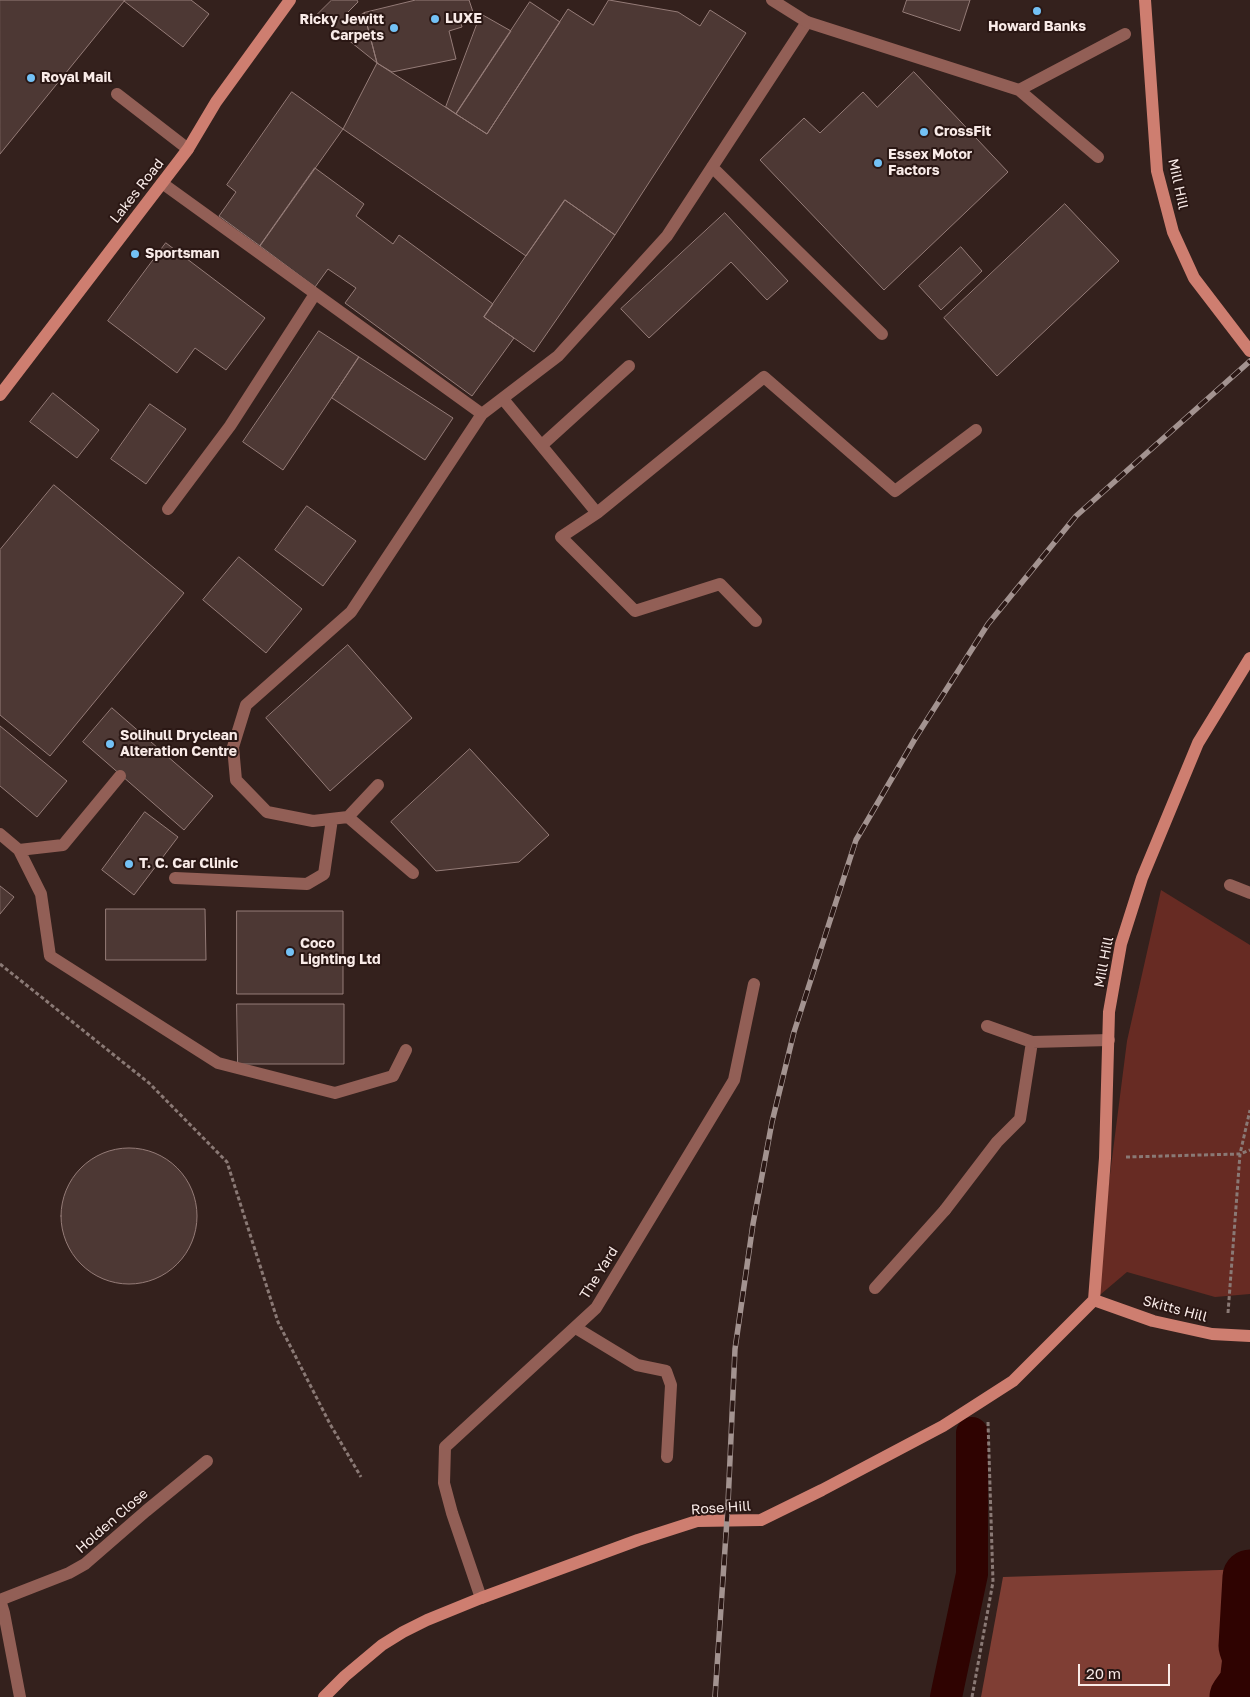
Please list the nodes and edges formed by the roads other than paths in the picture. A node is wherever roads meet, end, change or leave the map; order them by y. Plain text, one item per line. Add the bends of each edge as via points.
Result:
1 (290, 0) edge
2 (772, 0) edge
3 (1145, 0) edge
4 (808, 22) junction
5 (1125, 34) dead end
6 (1019, 90) junction
7 (117, 94) dead end
8 (188, 149) junction
9 (1098, 157) dead end
10 (712, 167) junction
11 (162, 183) junction
12 (316, 294) junction
13 (882, 334) dead end
14 (1250, 351) edge
15 (629, 366) dead end
16 (0, 395) edge
17 (503, 399) junction
18 (482, 414) junction
19 (976, 430) dead end
20 (542, 445) junction
21 (168, 509) dead end
22 (597, 513) junction
23 (756, 621) dead end
24 (1250, 658) edge
25 (120, 776) dead end
26 (378, 785) dead end
27 (348, 818) junction
28 (332, 819) junction
29 (0, 834) edge
30 (19, 850) junction
31 (413, 873) dead end
32 (175, 878) dead end
33 (1230, 885) dead end
34 (1250, 892) edge
35 (754, 984) dead end
36 (987, 1026) dead end
37 (1109, 1040) junction
38 (1032, 1042) junction
39 (406, 1050) dead end
40 (875, 1288) dead end
41 (1094, 1300) junction
42 (576, 1328) junction
43 (1250, 1336) edge
44 (667, 1457) dead end
45 (207, 1461) dead end
46 (481, 1598) junction
47 (0, 1600) edge
48 (20, 1697) edge
49 (324, 1697) edge

1 - 8 street, Lakes Road via 216,102
2 - 4 street
3 - 14 street, Mill Hill via 1157,171 1174,232 1194,278
4 - 6 street
4 - 10 street
5 - 6 street
6 - 9 street
7 - 8 street
8 - 11 street, Lakes Road
10 - 13 street
10 - 17 street via 667,236 642,264 558,356
11 - 12 street
11 - 16 street, Lakes Road
12 - 18 street
12 - 21 street via 230,426
15 - 20 street
17 - 18 street
17 - 20 street
18 - 28 street via 351,612 246,705 233,747 236,780 267,812 313,821
19 - 22 street via 895,491 764,377
20 - 22 street
22 - 23 street via 561,537 635,611 720,584
24 - 37 street, Mill Hill via 1198,743 1142,878 1121,944 1109,1012
25 - 30 street via 63,845
26 - 27 street
27 - 28 street
27 - 31 street
28 - 32 street via 324,874 307,884
29 - 30 street
30 - 39 street via 41,894 50,956 218,1064 335,1093 394,1076
33 - 34 street
35 - 42 street, The Yard via 734,1080 596,1308
36 - 38 street
37 - 38 street
37 - 41 street, Mill Hill via 1105,1158
38 - 40 street via 1020,1119
41 - 43 street, Skitts Hill via 1153,1320 1212,1334
41 - 46 street, Rose Hill via 1013,1381 943,1426 822,1490 760,1520 697,1521
42 - 44 street via 637,1365 666,1371 671,1385
42 - 46 street, The Yard via 445,1447 444,1483
45 - 47 street, Holden Close via 85,1564
46 - 49 street, Rose Hill via 427,1620 382,1645
47 - 48 street

